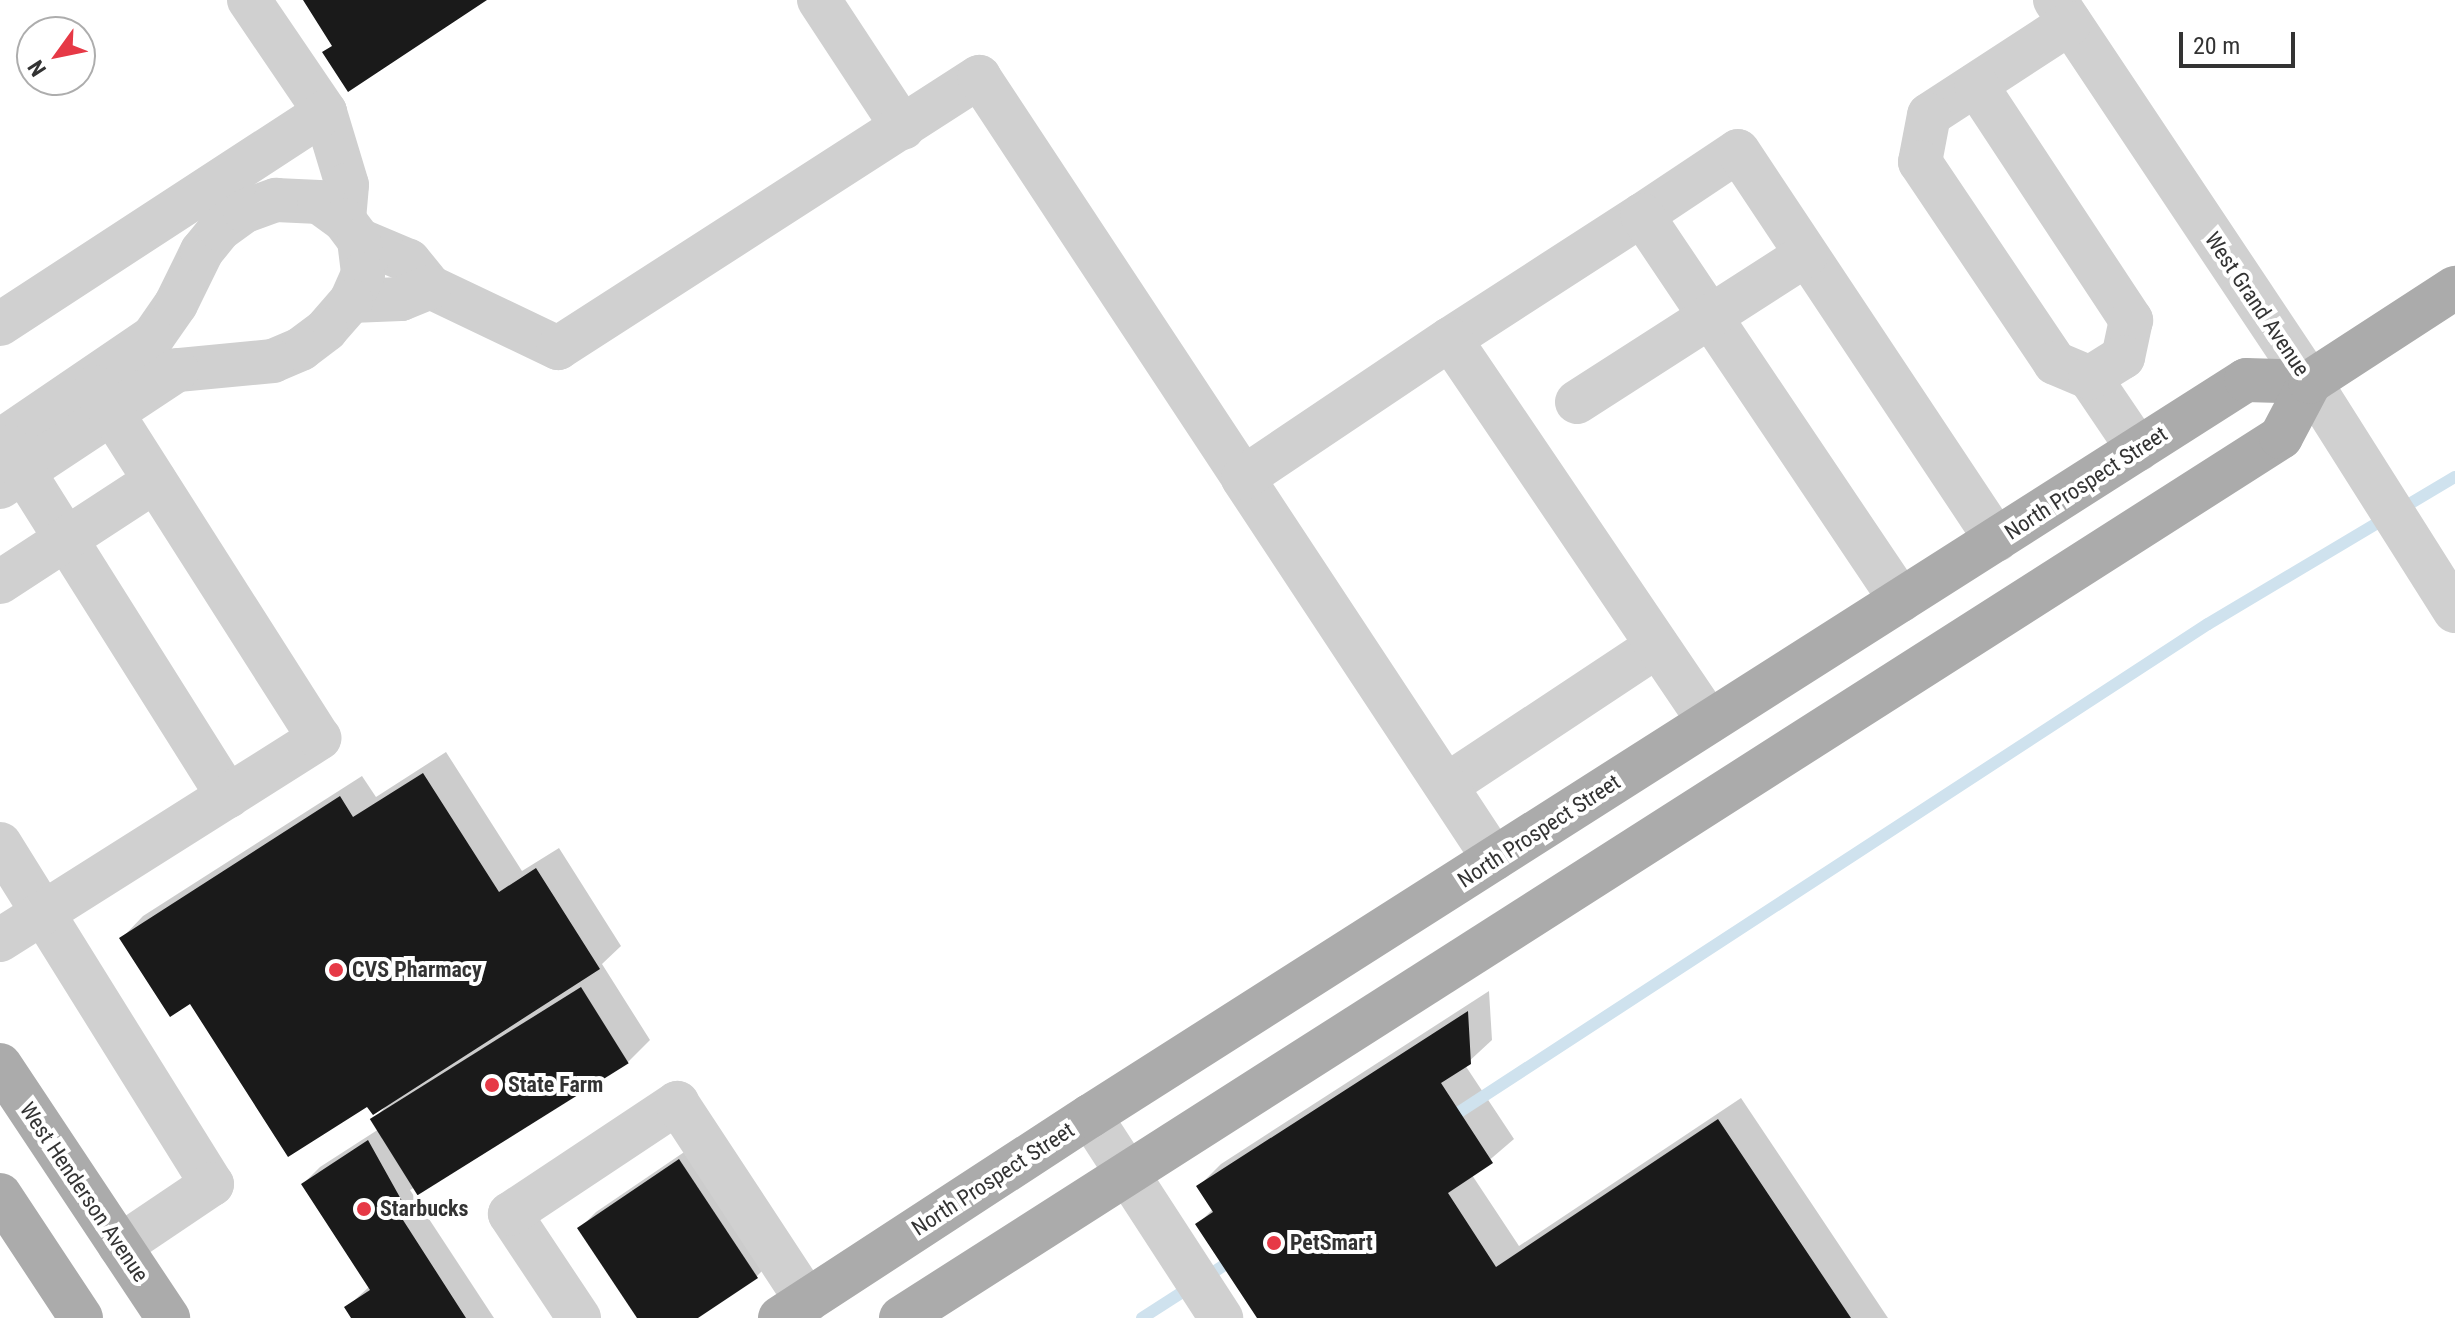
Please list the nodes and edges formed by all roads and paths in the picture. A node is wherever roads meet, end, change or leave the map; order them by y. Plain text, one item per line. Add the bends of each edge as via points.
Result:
1 (249, 0) edge
2 (819, 0) edge
3 (2063, 12) edge
4 (1976, 85) junction
5 (325, 112) junction
6 (903, 128) junction
7 (1642, 215) junction
8 (352, 230) junction
9 (1806, 255) junction
10 (430, 287) junction
11 (2455, 288) edge
12 (351, 301) junction
13 (1711, 316) junction
14 (0, 324) edge
15 (1450, 339) junction
16 (2090, 378) junction
17 (2310, 382) junction
18 (102, 397) junction
19 (1577, 402) dead end
20 (2138, 449) junction
21 (5, 455) edge
22 (1243, 478) junction
23 (155, 481) junction
24 (66, 539) junction
25 (1996, 540) junction
26 (0, 582) edge
27 (1901, 600) junction
28 (2455, 611) edge
29 (1657, 646) junction
30 (1709, 722) junction
31 (1447, 785) junction
32 (228, 796) junction
33 (0, 844) edge
34 (1494, 859) junction
35 (44, 913) junction
36 (0, 940) edge
37 (2, 1071) edge
38 (1090, 1116) junction
39 (1126, 1172) junction
40 (0, 1195) edge
41 (120, 1246) junction
42 (793, 1309) edge
43 (81, 1318) edge
44 (168, 1318) edge
45 (579, 1318) edge
46 (901, 1318) edge
47 (1221, 1318) edge

1 - 5 street
2 - 6 street
3 - 4 street
3 - 17 street, West Grand Avenue
4 - 16 street via 2131,320 2123,357
4 - 16 street via 1929,115 1920,162 2055,363
5 - 8 street via 347,185
5 - 14 street
6 - 10 street via 558,348
6 - 22 street via 979,77
7 - 9 street via 1738,151
7 - 13 street
7 - 15 street
8 - 10 street via 409,261
8 - 12 street via 363,274
8 - 18 street via 319,202 276,200 245,211 202,251 176,304
9 - 13 street
9 - 25 street
10 - 12 street via 401,299
11 - 17 main road
12 - 18 street via 326,330 273,361 177,370
13 - 19 street
13 - 27 street
15 - 22 street
15 - 29 street
16 - 20 street
17 - 20 main road, North Prospect Street via 2246,380
17 - 28 street, West Grand Avenue
17 - 39 main road via 2281,437
18 - 21 street
18 - 23 street
20 - 25 main road, North Prospect Street
21 - 24 street
22 - 31 street
23 - 24 street
23 - 32 street via 319,738
24 - 26 street
24 - 32 street
25 - 27 main road, North Prospect Street
27 - 30 main road, North Prospect Street
29 - 30 street
29 - 31 street
30 - 34 main road, North Prospect Street
31 - 34 street
32 - 35 street
33 - 35 street
34 - 38 main road, North Prospect Street
35 - 36 street
35 - 41 street via 212,1184
37 - 41 main road, West Henderson Avenue
38 - 39 street
38 - 42 main road, North Prospect Street
39 - 46 main road
39 - 47 street
40 - 43 main road
41 - 44 main road, West Henderson Avenue
42 - 45 street via 677,1103 510,1214

